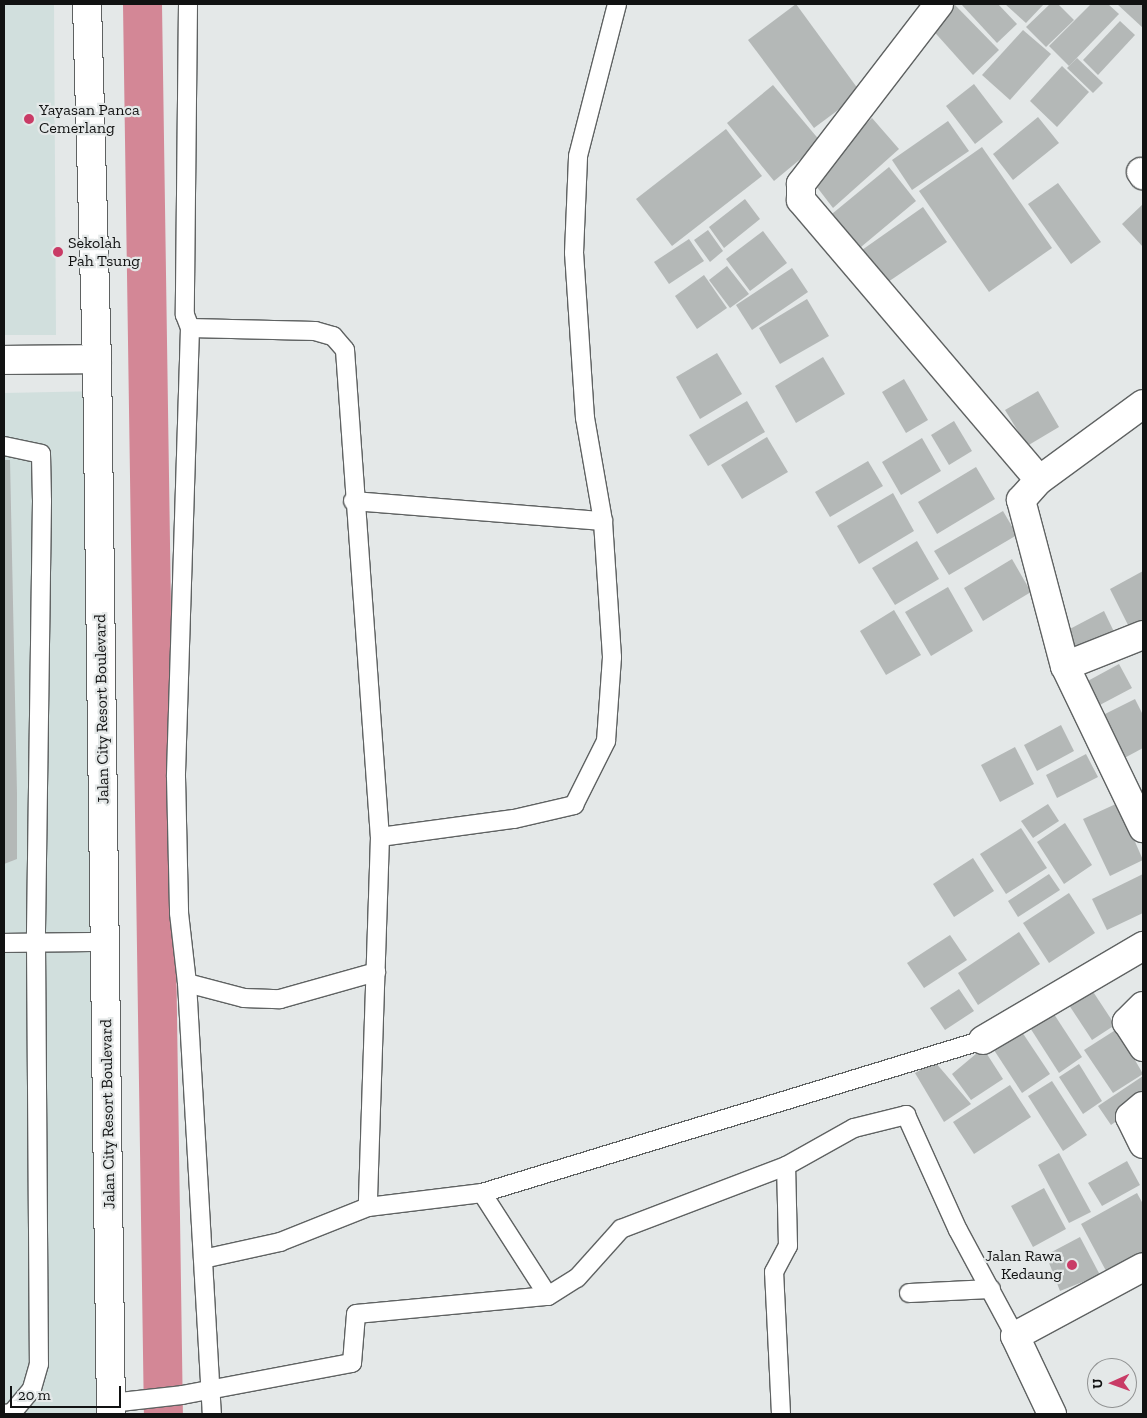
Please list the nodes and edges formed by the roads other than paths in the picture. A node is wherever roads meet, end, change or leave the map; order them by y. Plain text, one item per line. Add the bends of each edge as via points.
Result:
1 (87, 4) edge
2 (188, 4) edge
3 (618, 4) edge
4 (939, 4) edge
5 (190, 328) junction
6 (98, 358) junction
7 (4, 360) edge
8 (1143, 404) edge
9 (4, 446) edge
10 (1039, 480) junction
11 (353, 501) junction
12 (603, 521) junction
13 (1143, 635) edge
14 (1066, 666) junction
15 (1135, 789) edge
16 (1143, 828) edge
17 (380, 837) junction
18 (106, 942) junction
19 (4, 943) edge
20 (36, 943) junction
21 (1143, 946) edge
22 (376, 972) junction
23 (187, 984) junction
24 (1143, 1006) edge
25 (983, 1040) joint
26 (1143, 1047) edge
27 (1143, 1106) edge
28 (1143, 1144) edge
29 (786, 1166) junction
30 (482, 1193) junction
31 (368, 1207) junction
32 (203, 1259) junction
33 (1143, 1267) edge
34 (991, 1289) junction
35 (909, 1293) dead end
36 (548, 1296) junction
37 (1015, 1336) junction
38 (209, 1388) junction
39 (116, 1406) edge
40 (4, 1414) edge
41 (212, 1414) edge
42 (781, 1414) edge
43 (1052, 1414) edge

1 - 6 street, Jalan City Resort Boulevard
2 - 5 lane via 186,315
3 - 12 lane via 578,156 574,253 585,418
4 - 10 street via 801,184 801,200
5 - 11 lane via 333,336 346,350
5 - 23 lane via 176,777 179,913
6 - 7 street
6 - 18 street, Jalan City Resort Boulevard
8 - 10 street
9 - 20 lane via 41,454
10 - 14 street via 1021,500
11 - 12 lane
11 - 17 lane
12 - 17 lane via 612,657 606,741 574,805 514,819
13 - 14 street
14 - 15 street
15 - 16 street
17 - 22 lane
18 - 20 lane
18 - 39 street, Jalan City Resort Boulevard
19 - 20 lane
20 - 40 lane via 39,1364 32,1389 12,1413
21 - 25 street
22 - 23 lane via 280,999 244,998
22 - 31 lane
23 - 32 lane
24 - 26 street via 1127,1022
25 - 30 lane
27 - 28 street via 1130,1117
29 - 34 lane via 854,1128 906,1115 958,1230
29 - 36 lane via 621,1228 577,1278
29 - 42 lane via 788,1246 774,1272
30 - 31 lane
30 - 36 lane
31 - 32 lane via 280,1242
32 - 38 lane
33 - 37 street
34 - 35 lane
34 - 37 lane
36 - 38 lane via 356,1314 352,1363
37 - 43 street
38 - 39 lane
38 - 41 lane

